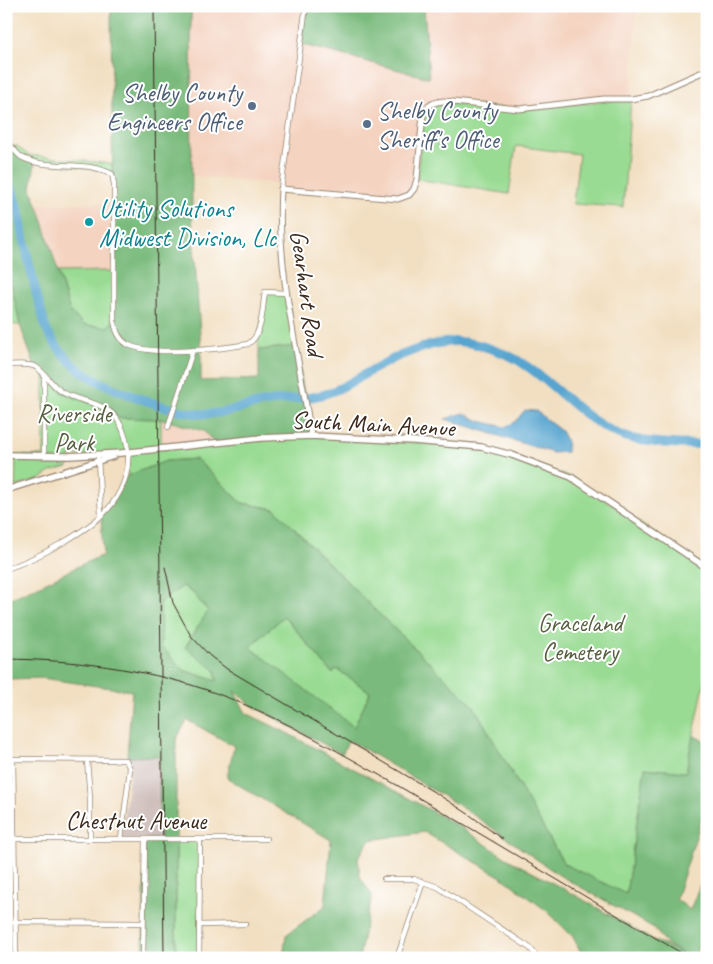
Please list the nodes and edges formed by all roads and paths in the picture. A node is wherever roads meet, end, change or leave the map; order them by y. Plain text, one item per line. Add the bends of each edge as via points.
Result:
1 (306, 6) edge
2 (707, 70) edge
3 (6, 142) edge
4 (281, 189) junction
5 (287, 293) junction
6 (193, 350) junction
7 (6, 364) edge
8 (44, 374) junction
9 (168, 428) dead end
10 (311, 436) junction
11 (129, 452) junction
12 (6, 455) edge
13 (44, 456) junction
14 (98, 458) junction
15 (6, 490) edge
16 (101, 515) junction
17 (707, 568) edge
18 (6, 570) edge
19 (6, 759) edge
20 (13, 759) junction
21 (87, 760) junction
22 (200, 838) junction
23 (6, 839) edge
24 (14, 839) junction
25 (90, 839) junction
26 (121, 839) junction
27 (145, 839) junction
28 (266, 839) dead end
29 (384, 879) dead end
30 (423, 882) junction
31 (6, 922) edge
32 (15, 922) junction
33 (144, 923) junction
34 (245, 924) dead end
35 (200, 925) junction
36 (16, 958) edge
37 (143, 958) edge
38 (199, 958) edge
39 (398, 958) edge
40 (538, 958) edge

1 - 4 street, Gearhart Road
2 - 4 street via 648,96 631,99 519,109 437,102 424,114 417,179 414,189 405,198 384,199
3 - 6 street via 22,158 35,162 89,166 112,174 114,321 119,337 133,347
4 - 5 street, Gearhart Road via 280,240
5 - 6 street via 265,292 258,333 253,341
5 - 10 street, Gearhart Road
6 - 9 street
7 - 8 street via 28,365
8 - 11 street via 53,386 97,404 117,418
8 - 13 street
10 - 11 main road, South Main Avenue
10 - 17 main road, South Main Avenue via 481,447 512,455 571,476
11 - 14 main road, South Main Avenue
11 - 16 street via 127,476 112,504
12 - 13 main road, South Main Avenue
13 - 14 main road, South Main Avenue
14 - 15 main road
14 - 16 street
16 - 18 street via 74,537
19 - 20 street
20 - 21 street
20 - 24 street
21 - 25 street
21 - 26 street via 126,760 130,769
22 - 27 street, Chestnut Avenue, bridge
22 - 28 street, Chestnut Avenue
22 - 35 street
23 - 24 street, Chestnut Avenue
24 - 25 street, Chestnut Avenue
24 - 32 street
25 - 26 street, Chestnut Avenue
26 - 27 street, Chestnut Avenue
27 - 33 street
29 - 30 street
30 - 39 street
30 - 40 street via 438,887 530,948
31 - 32 street
32 - 33 street
32 - 36 street
33 - 37 street
34 - 35 street
35 - 38 street

